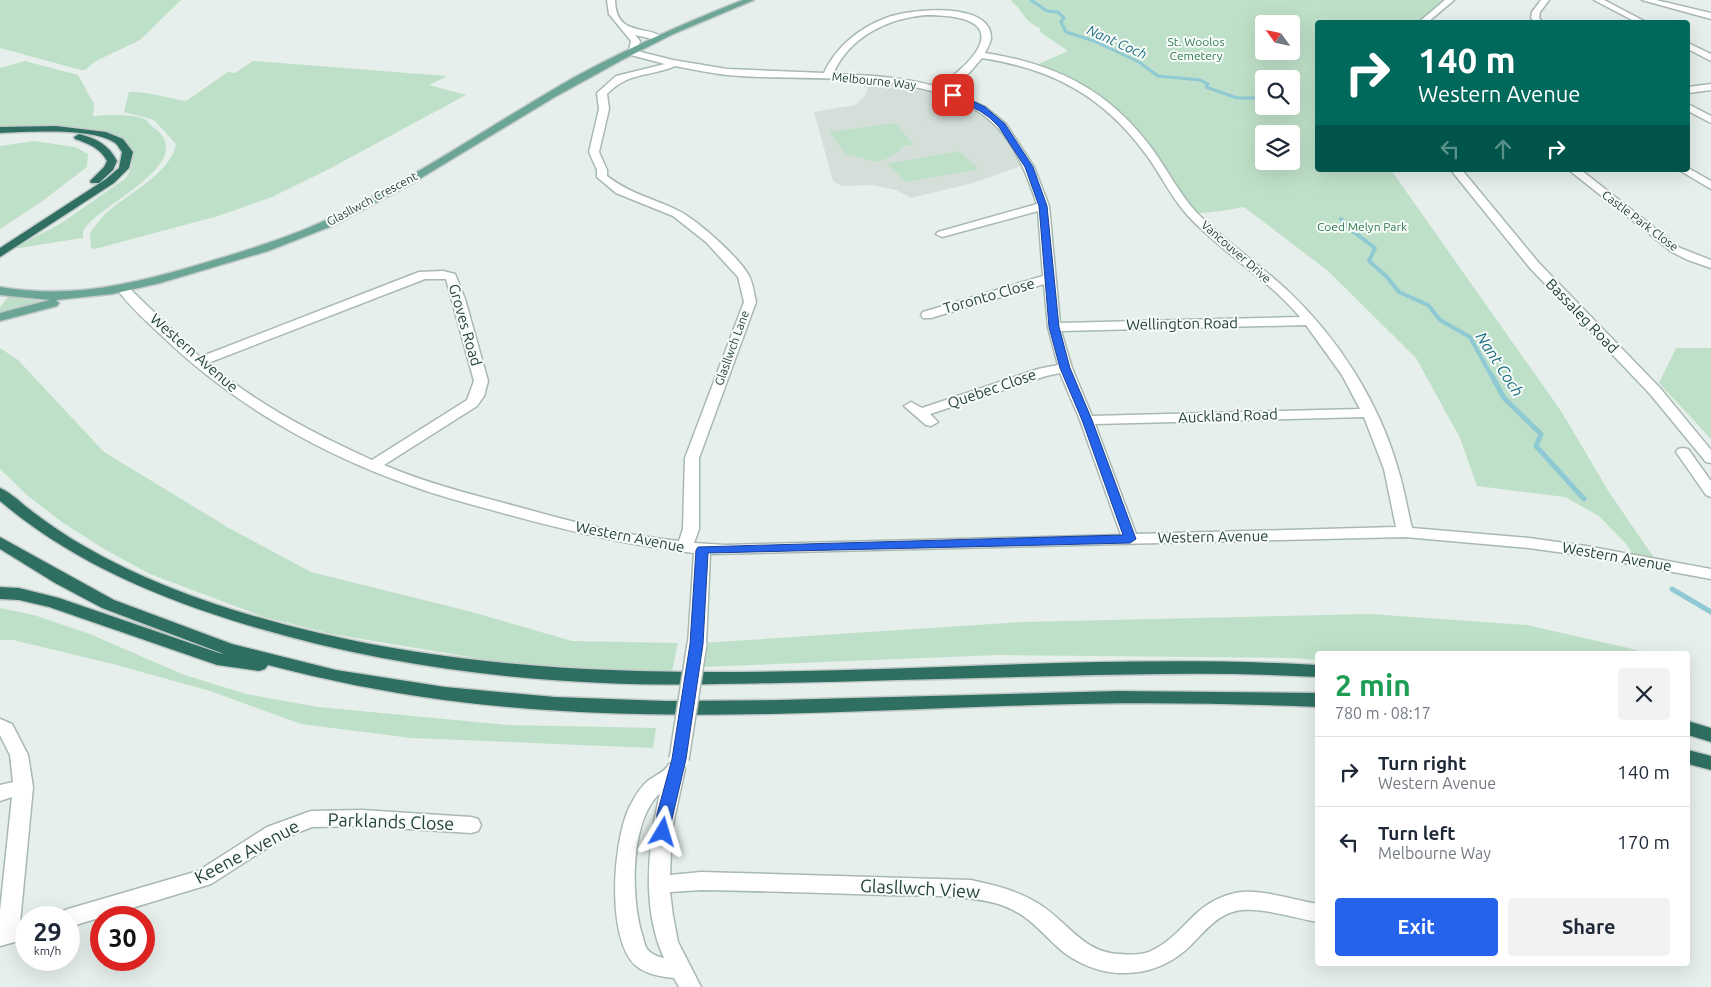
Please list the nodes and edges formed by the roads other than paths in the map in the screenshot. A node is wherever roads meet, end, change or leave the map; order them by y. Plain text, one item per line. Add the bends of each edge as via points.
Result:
1 (611, 0) edge
2 (750, 0) edge
3 (1450, 0) edge
4 (1545, 0) edge
5 (1598, 0) edge
6 (1646, 0) edge
7 (1711, 16) edge
8 (1425, 20) edge
9 (1537, 20) edge
10 (1638, 20) edge
11 (629, 31) junction
12 (658, 37) junction
13 (1690, 47) edge
14 (635, 50) junction
15 (980, 55) junction
16 (1711, 58) edge
17 (673, 63) junction
18 (827, 76) junction
19 (1711, 87) edge
20 (940, 90) junction
21 (1690, 90) edge
22 (1690, 107) edge
23 (1711, 120) edge
24 (0, 130) edge
25 (0, 140) edge
26 (1458, 172) edge
27 (1577, 172) edge
28 (1687, 172) edge
29 (1711, 186) edge
30 (1043, 206) junction
31 (941, 234) dead end
32 (0, 240) edge
33 (0, 254) edge
34 (1711, 264) edge
35 (1051, 278) junction
36 (122, 289) junction
37 (0, 291) edge
38 (79, 296) junction
39 (926, 315) dead end
40 (0, 317) edge
41 (1309, 320) junction
42 (1054, 327) junction
43 (199, 362) junction
44 (1065, 368) junction
45 (1369, 412) junction
46 (921, 414) dead end
47 (1087, 420) junction
48 (1683, 452) dead end
49 (1711, 459) edge
50 (374, 465) junction
51 (1711, 492) edge
52 (0, 493) edge
53 (1405, 532) junction
54 (1130, 539) junction
55 (0, 542) edge
56 (685, 548) junction
57 (702, 550) junction
58 (1711, 574) edge
59 (0, 593) edge
60 (1315, 671) edge
61 (332, 676) junction
62 (1315, 700) edge
63 (0, 726) edge
64 (1690, 729) edge
65 (1711, 734) edge
66 (1690, 758) edge
67 (1711, 764) edge
68 (676, 767) junction
69 (22, 787) junction
70 (0, 793) edge
71 (310, 819) joint
72 (471, 825) dead end
73 (659, 885) junction
74 (1315, 912) edge
75 (80, 914) edge
76 (11, 934) edge
77 (680, 969) junction
78 (690, 987) edge

1 - 11 street via 610,10
2 - 12 main road, Glasllwch Crescent
3 - 8 street
4 - 9 street via 1536,12
5 - 10 street
6 - 7 street
11 - 12 street
11 - 14 street via 636,41
12 - 14 main road, Glasllwch Crescent
13 - 16 street
14 - 17 street, Melbourne Way
14 - 36 main road, Glasllwch Crescent via 556,92 347,214 256,251
15 - 18 street via 985,44 980,22 950,9 918,12 897,16 848,45 833,62
15 - 20 street via 961,75
15 - 41 street, Vancouver Drive via 1002,57 1049,71 1096,95 1145,145 1183,204 1286,295
17 - 18 street, Melbourne Way via 748,74
17 - 56 street, Glasllwch Lane via 631,73 609,84 602,93 604,109 594,152 602,176 620,192 677,214 714,244 744,278 750,302 692,458 691,529
18 - 20 street, Melbourne Way via 893,81
19 - 21 street
20 - 30 street, Melbourne Way via 982,109 1002,126 1029,167
22 - 23 street
24 - 33 highway via 80,130 113,137 127,152 124,169 110,181
25 - 32 highway via 67,135 99,144 112,161 109,168 73,196
26 - 49 street, Bassaleg Road via 1534,265 1655,391
27 - 34 street, Castle Park Close via 1676,250
28 - 29 street
30 - 31 street
30 - 35 street, Melbourne Way
35 - 39 street, Toronto Close
35 - 42 street, Melbourne Way
36 - 38 main road, Glasllwch Crescent
36 - 43 street, Western Avenue
37 - 38 main road, Glasllwch Crescent via 27,297
38 - 40 main road, Glasllwch Crescent
41 - 42 street, Wellington Road
41 - 45 street, Vancouver Drive via 1344,368
42 - 44 street, Melbourne Way
43 - 50 street, Western Avenue via 246,398 326,443
43 - 50 street, Groves Road via 423,275 451,277 481,381 476,396 472,403
44 - 46 street, Quebec Close via 1043,372
44 - 47 street, Melbourne Way
45 - 47 street, Auckland Road
45 - 53 street, Vancouver Drive via 1390,468
47 - 54 street, Melbourne Way
48 - 51 street
50 - 56 street, Western Avenue via 416,483 556,522
52 - 60 highway via 50,532 97,560 187,600 310,637 446,663 613,677 1155,667
53 - 54 street, Western Avenue
53 - 58 street, Western Avenue via 1529,543
54 - 57 street, Western Avenue
55 - 61 highway via 51,575 123,611 215,645
56 - 57 street, Western Avenue
57 - 68 street, bridge via 697,644
59 - 61 highway via 53,602 217,659
61 - 62 highway via 472,696 612,706 796,707 1215,696
63 - 69 street via 6,729 20,755
64 - 65 highway
66 - 67 highway
68 - 73 street via 665,814
68 - 77 street via 645,796 630,829 624,886 628,922 640,956 656,967
69 - 70 street
69 - 76 street
71 - 72 street, Parklands Close via 362,818
71 - 75 street, Keene Avenue via 274,833 204,878
73 - 74 street, Glasllwch View via 701,881 971,889 1000,895 1026,906 1070,944 1086,954 1118,964 1147,963 1160,958 1176,947 1204,917 1236,902 1255,901
73 - 77 street via 666,936
77 - 78 street

